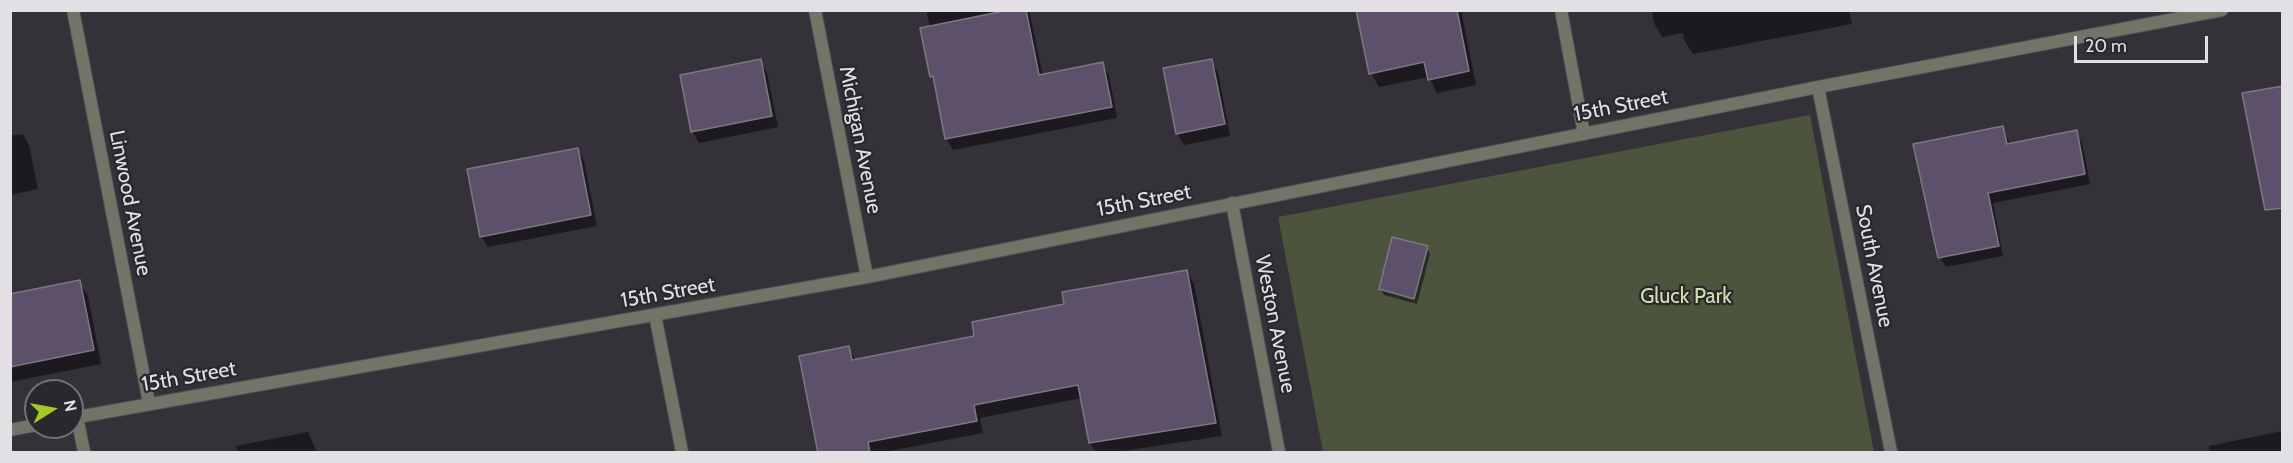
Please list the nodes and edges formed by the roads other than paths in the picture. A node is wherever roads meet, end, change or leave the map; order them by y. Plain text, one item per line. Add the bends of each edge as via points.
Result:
1 (73, 10) edge
2 (815, 10) edge
3 (1561, 10) edge
4 (2222, 10) edge
5 (1818, 87) junction
6 (1584, 134) junction
7 (1232, 203) junction
8 (867, 277) junction
9 (655, 315) junction
10 (149, 403) junction
11 (84, 416) edge
12 (682, 453) edge
13 (1279, 453) edge
14 (1891, 453) edge

1 - 10 street, Linwood Avenue
2 - 8 street, Michigan Avenue
3 - 6 street
4 - 5 street, 15th Street
5 - 6 street, 15th Street
5 - 14 street, South Avenue
6 - 7 street, 15th Street
7 - 8 street, 15th Street
7 - 13 street, Weston Avenue
8 - 9 street, 15th Street
9 - 10 street, 15th Street
9 - 12 street
10 - 11 street, 15th Street

